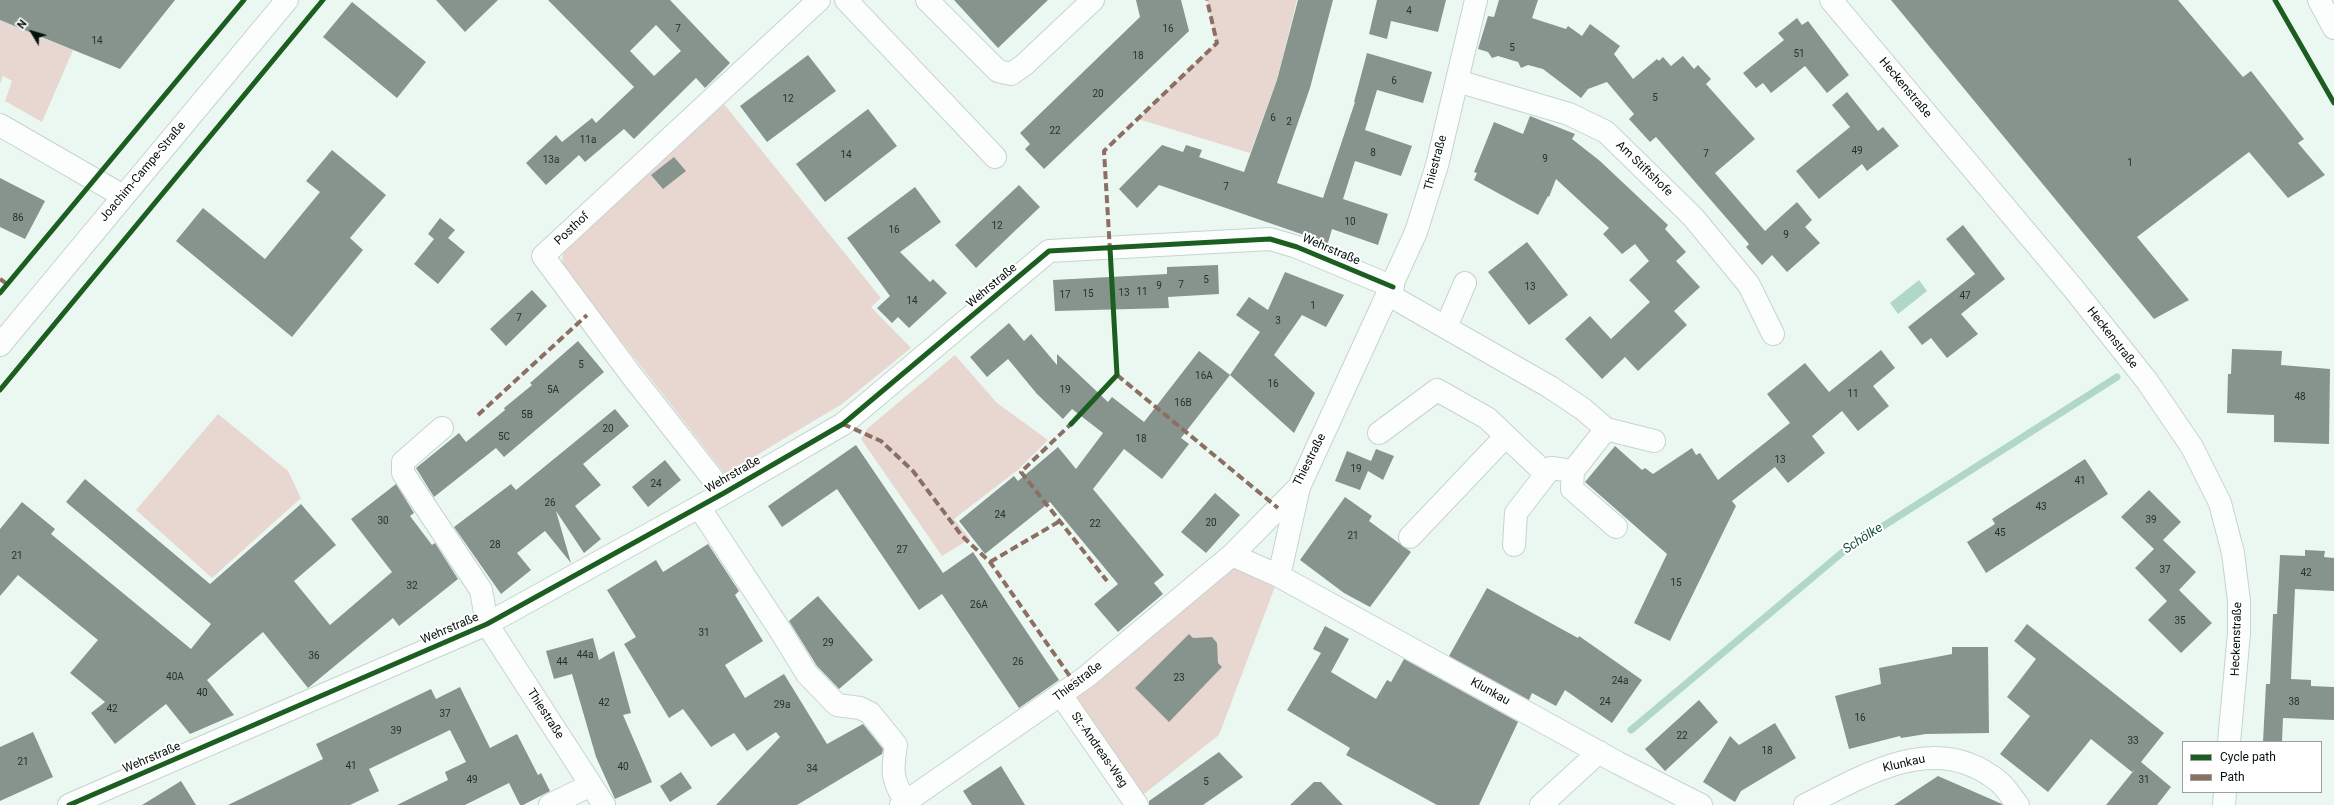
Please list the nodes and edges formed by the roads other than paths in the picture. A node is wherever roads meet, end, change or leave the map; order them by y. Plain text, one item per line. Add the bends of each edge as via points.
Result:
1 (287, 0) edge
2 (819, 0) edge
3 (846, 0) edge
4 (927, 0) edge
5 (1093, 0) edge
6 (1476, 0) edge
7 (1831, 0) edge
8 (2319, 0) edge
9 (2334, 28) edge
10 (1457, 81) junction
11 (0, 124) edge
12 (994, 157) dead end
13 (123, 196) junction
14 (1466, 283) dead end
15 (1391, 291) junction
16 (1446, 327) junction
17 (1774, 334) dead end
18 (0, 345) edge
19 (442, 428) dead end
20 (1606, 429) junction
21 (1379, 433) dead end
22 (1506, 436) junction
23 (1654, 441) dead end
24 (1573, 471) junction
25 (1546, 474) junction
26 (1299, 487) junction
27 (724, 493) junction
28 (699, 507) junction
29 (1616, 527) dead end
30 (1410, 537) dead end
31 (1514, 545) dead end
32 (1232, 555) junction
33 (1279, 576) junction
34 (487, 624) junction
35 (1061, 695) junction
36 (2229, 741) edge
37 (1599, 752) junction
38 (591, 785) junction
39 (2225, 793) edge
40 (903, 803) edge
41 (73, 804) edge
42 (550, 805) edge
43 (604, 805) edge
44 (1137, 805) edge
45 (1541, 805) edge
46 (1701, 805) edge
47 (1805, 805) edge
48 (2018, 805) edge
49 (2224, 805) edge

1 - 13 street, Joachim-Campe-Straße
2 - 27 street, Posthof via 543,256 632,376
3 - 12 street
4 - 5 street via 998,71 1011,74 1024,65
6 - 10 street, Thiestraße
7 - 36 street, Heckenstraße via 2073,288 2147,381 2192,448 2220,503 2234,553 2239,633
8 - 9 street
10 - 15 street, Thiestraße via 1416,232
10 - 17 street, Am Stiftshofe via 1569,114 1606,132 1693,217 1749,285
11 - 13 street
13 - 18 street, Joachim-Campe-Straße
14 - 16 street
15 - 16 street, Wehrstraße
15 - 26 street, Thiestraße
15 - 27 street, Wehrstraße via 1297,246 1270,239 1049,251 842,424
16 - 20 street, Wehrstraße via 1550,387 1583,409
19 - 34 street via 403,462 403,473 481,590
20 - 23 street
20 - 24 street
21 - 22 street via 1437,390 1487,418
22 - 25 street
22 - 30 street
24 - 25 street via 1551,468
24 - 29 street via 1572,489
25 - 31 street via 1516,513
26 - 32 street, Thiestraße
26 - 33 street
27 - 28 street, Wehrstraße
28 - 34 street, Wehrstraße
28 - 40 street via 807,674 837,705 860,708 870,713 896,745 892,771
32 - 33 street, Klunkau
32 - 35 street, Thiestraße
33 - 37 street, Klunkau
34 - 38 street, Thiestraße
34 - 41 street, Wehrstraße
35 - 40 street, Thiestraße
35 - 44 street, St.-Andreas-Weg
37 - 45 street
37 - 46 street, Klunkau
38 - 42 street
38 - 43 street, Thiestraße
39 - 49 street
47 - 48 street, Klunkau via 1884,767 1926,757 1969,764 1999,782

